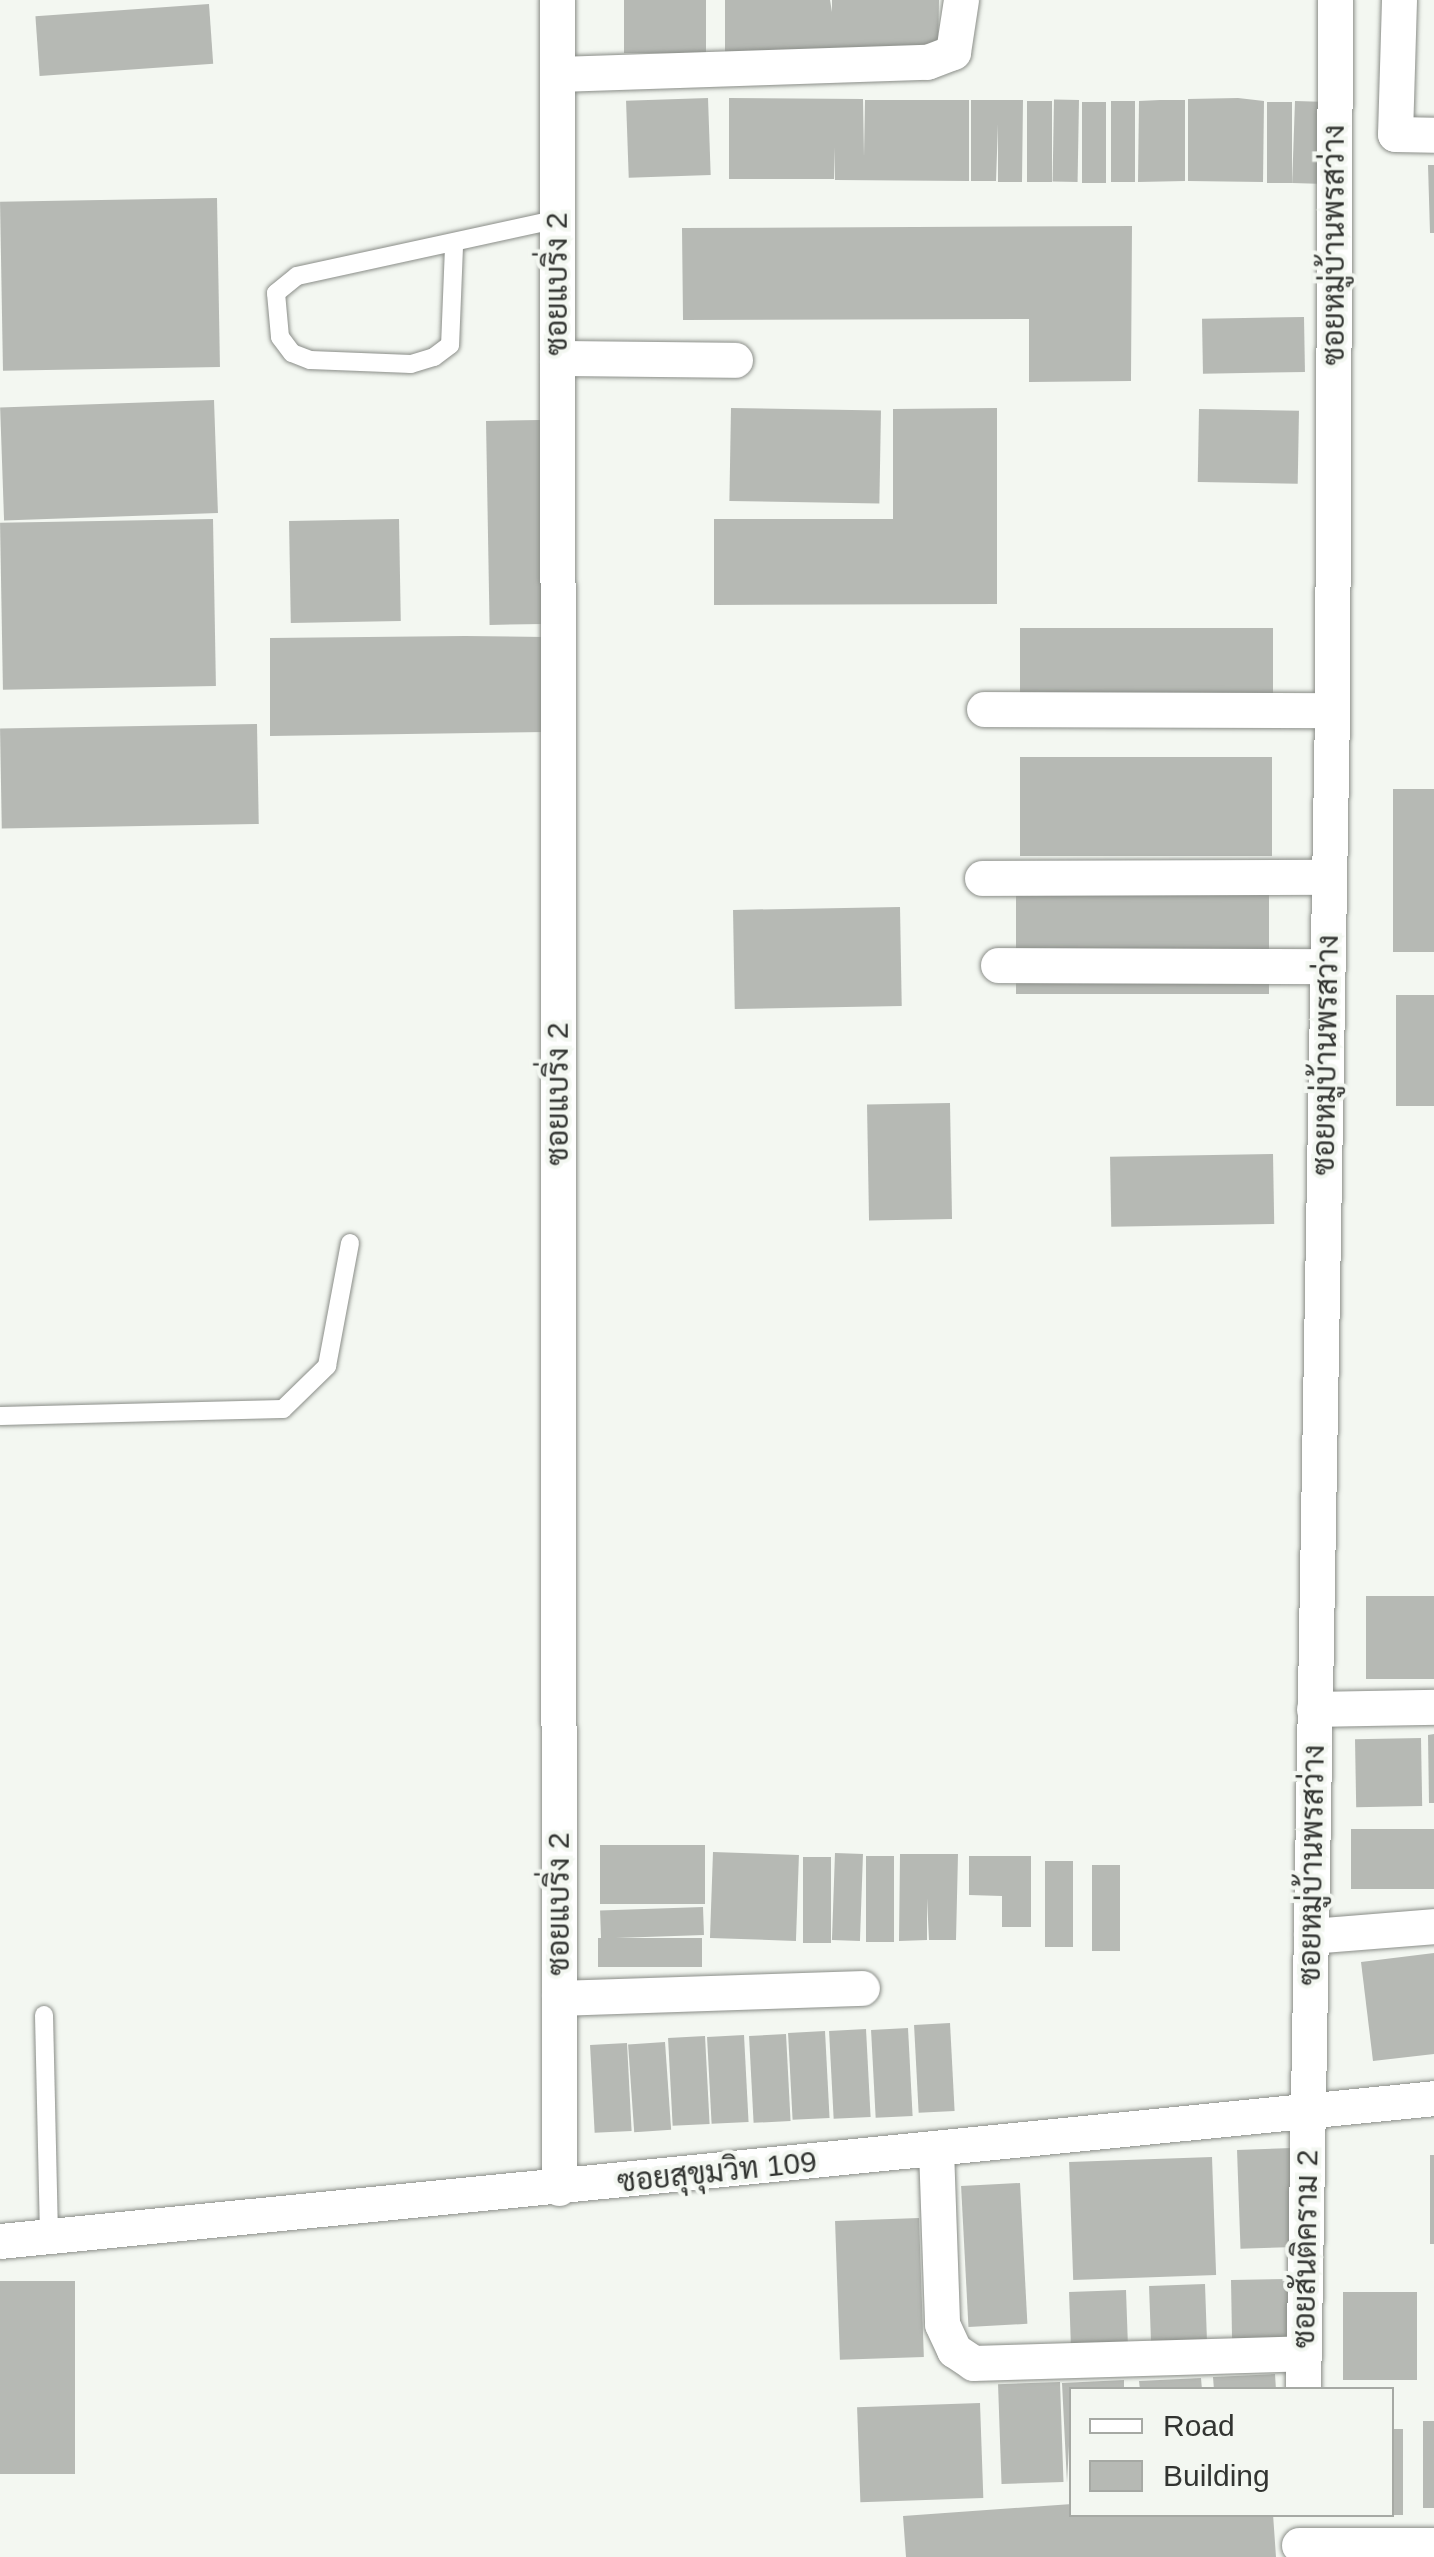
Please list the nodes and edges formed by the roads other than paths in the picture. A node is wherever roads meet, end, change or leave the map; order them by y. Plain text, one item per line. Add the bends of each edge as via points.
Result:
1 (558, 0) edge
2 (961, 0) edge
3 (1334, 0) edge
4 (1399, 0) edge
5 (558, 74) junction
6 (1434, 136) edge
7 (558, 219) junction
8 (454, 246) junction
9 (558, 358) junction
10 (735, 360) dead end
11 (984, 710) dead end
12 (1332, 710) junction
13 (982, 878) dead end
14 (1329, 878) junction
15 (998, 965) dead end
16 (1328, 966) junction
17 (350, 1244) dead end
18 (0, 1416) edge
19 (1434, 1707) edge
20 (1314, 1709) junction
21 (1434, 1926) edge
22 (1312, 1936) junction
23 (862, 1988) dead end
24 (559, 1998) junction
25 (44, 2015) dead end
26 (1434, 2098) edge
27 (1310, 2110) junction
28 (936, 2149) junction
29 (559, 2188) junction
30 (50, 2236) junction
31 (0, 2241) edge
32 (1304, 2353) junction
33 (1303, 2387) edge
34 (1299, 2539) edge
35 (1434, 2545) edge

1 - 5 street, ซอยแบริ่ง 2
2 - 5 street via 952,52 927,62
3 - 12 street, ซอยหมู่บ้านพรสว่าง
4 - 6 street via 1395,134
5 - 7 street, ซอยแบริ่ง 2
7 - 8 lane
7 - 9 street, ซอยแบริ่ง 2
8 - 8 lane via 450,345 434,357 411,364 310,360 280,338 276,293 297,276
9 - 10 street
9 - 24 street, ซอยแบริ่ง 2
11 - 12 street
12 - 14 street, ซอยหมู่บ้านพรสว่าง
13 - 14 street
14 - 16 street, ซอยหมู่บ้านพรสว่าง
15 - 16 street
16 - 20 street, ซอยหมู่บ้านพรสว่าง
17 - 18 lane via 327,1366 283,1409
19 - 20 street
20 - 22 street, ซอยหมู่บ้านพรสว่าง
21 - 22 street
22 - 27 street, ซอยหมู่บ้านพรสว่าง
23 - 24 street
24 - 29 street, ซอยแบริ่ง 2
25 - 30 lane
26 - 27 street, ซอยสุขุมวิท 109
27 - 28 street, ซอยสุขุมวิท 109
27 - 32 street, ซอยสันติคราม 2
28 - 29 street, ซอยสุขุมวิท 109
28 - 32 street via 942,2324 954,2350 974,2363
29 - 30 street, ซอยสุขุมวิท 109
30 - 31 street, ซอยสุขุมวิท 109
32 - 33 street, ซอยสันติคราม 2
34 - 35 street

